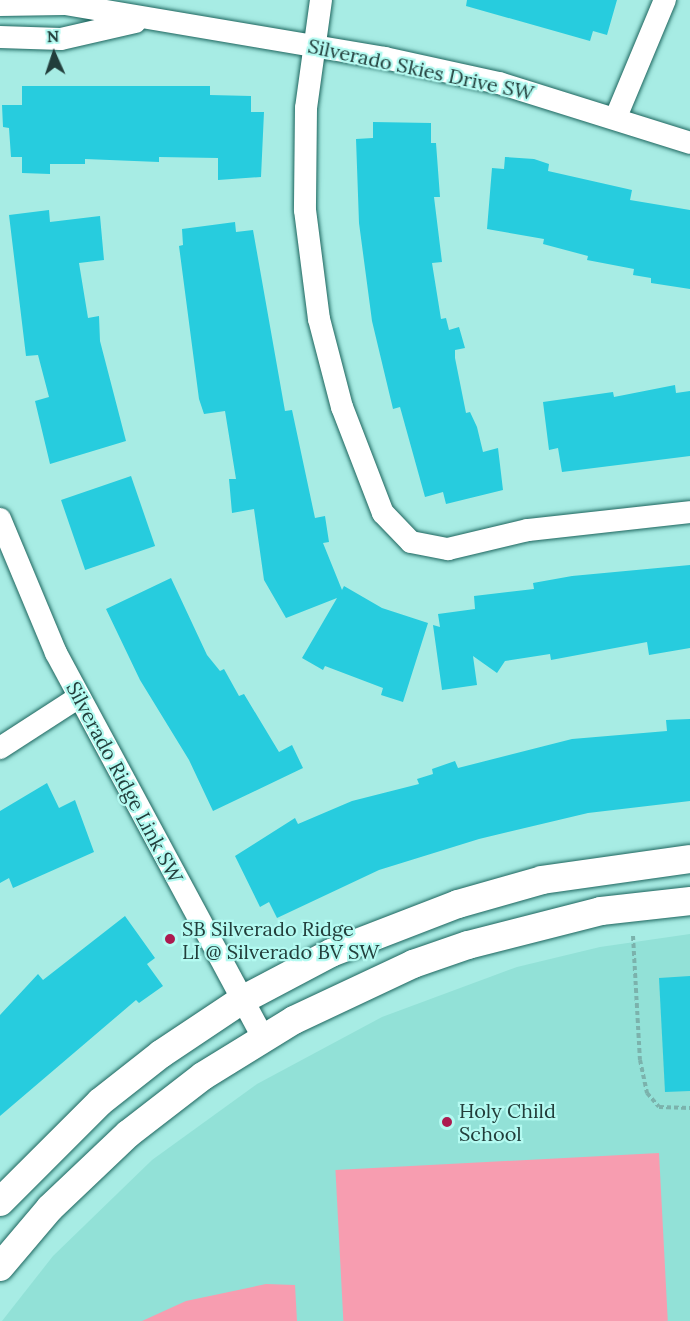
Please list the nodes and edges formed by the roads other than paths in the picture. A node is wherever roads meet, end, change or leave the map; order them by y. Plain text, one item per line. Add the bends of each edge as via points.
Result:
1 (321, 0) edge
2 (665, 0) edge
3 (0, 4) edge
4 (145, 20) junction
5 (0, 37) edge
6 (312, 44) junction
7 (616, 117) junction
8 (690, 143) edge
9 (690, 512) edge
10 (0, 519) edge
11 (79, 697) junction
12 (0, 748) edge
13 (690, 859) edge
14 (690, 901) edge
15 (242, 1000) junction
16 (262, 1038) junction
17 (0, 1202) edge
18 (0, 1267) edge

1 - 6 street
2 - 7 street
3 - 4 street, Silverado Skies Drive SW via 65,4
4 - 5 street, Silverado Skies Drive SW via 61,39
4 - 6 street, Silverado Skies Drive SW
6 - 7 street, Silverado Skies Drive SW via 499,83
6 - 9 street via 305,210 319,319 357,452 394,529 411,542 448,549 528,530
7 - 8 street, Silverado Skies Drive SW
10 - 11 street, Silverado Ridge Link SW via 35,610
11 - 12 street
11 - 15 street, Silverado Ridge Link SW
13 - 15 street via 587,871 458,904 331,953
14 - 16 street via 601,911 468,945 336,998
15 - 16 street, Silverado Ridge Link SW
15 - 17 street via 161,1054 100,1102
16 - 18 street via 128,1134 50,1208

